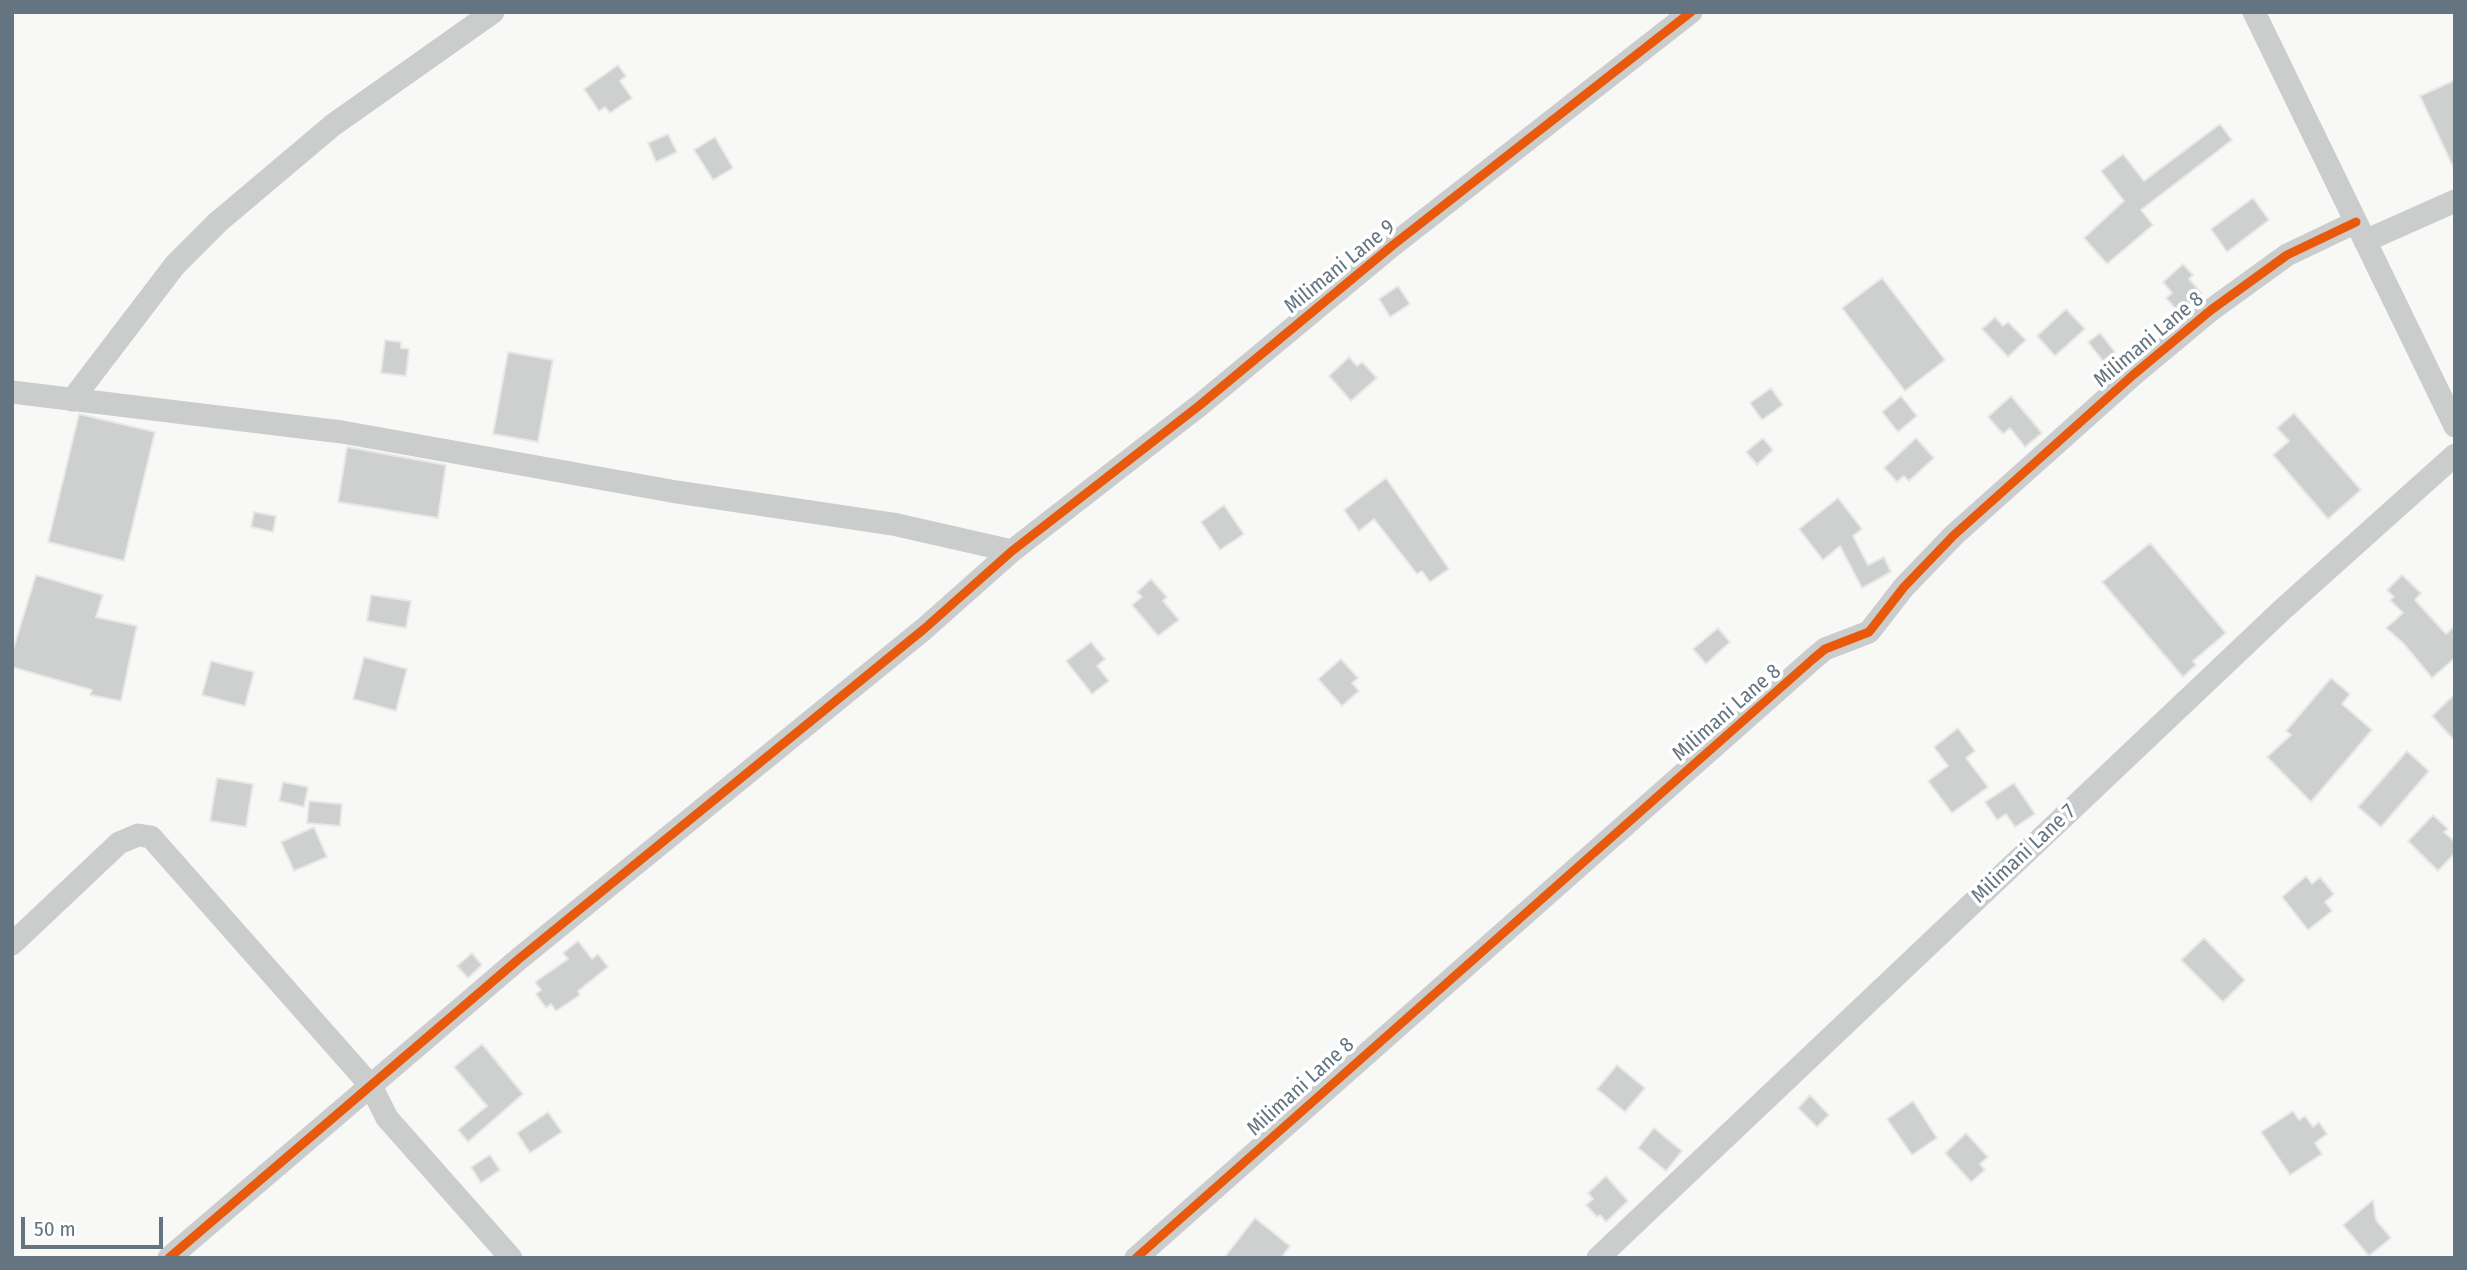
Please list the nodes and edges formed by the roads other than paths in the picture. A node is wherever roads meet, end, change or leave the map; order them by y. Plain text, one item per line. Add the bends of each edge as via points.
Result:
1 (493, 12) edge
2 (1691, 12) edge
3 (2254, 12) edge
4 (2455, 201) edge
5 (2361, 231) junction
6 (12, 392) edge
7 (72, 400) junction
8 (2455, 426) edge
9 (2455, 455) edge
10 (1012, 551) junction
11 (12, 944) edge
12 (371, 1086) junction
13 (169, 1258) edge
14 (511, 1258) edge
15 (1136, 1258) edge
16 (1598, 1258) edge

1 - 7 street via 333,125 218,222 175,265
2 - 10 street, Milimani Lane 9
3 - 5 street
4 - 5 street, Milimani Lane 8
5 - 8 street
5 - 15 street, Milimani Lane 8 via 2287,255 2133,375 1954,535 1869,632 1812,659
6 - 7 street
7 - 10 street via 342,432 671,491 893,524
9 - 16 street, Milimani Lane 7 via 2282,610
10 - 12 street, Milimani Lane 9
11 - 12 street via 119,843 138,835 151,837
12 - 13 street, Milimani Lane 9
12 - 14 street via 387,1118

